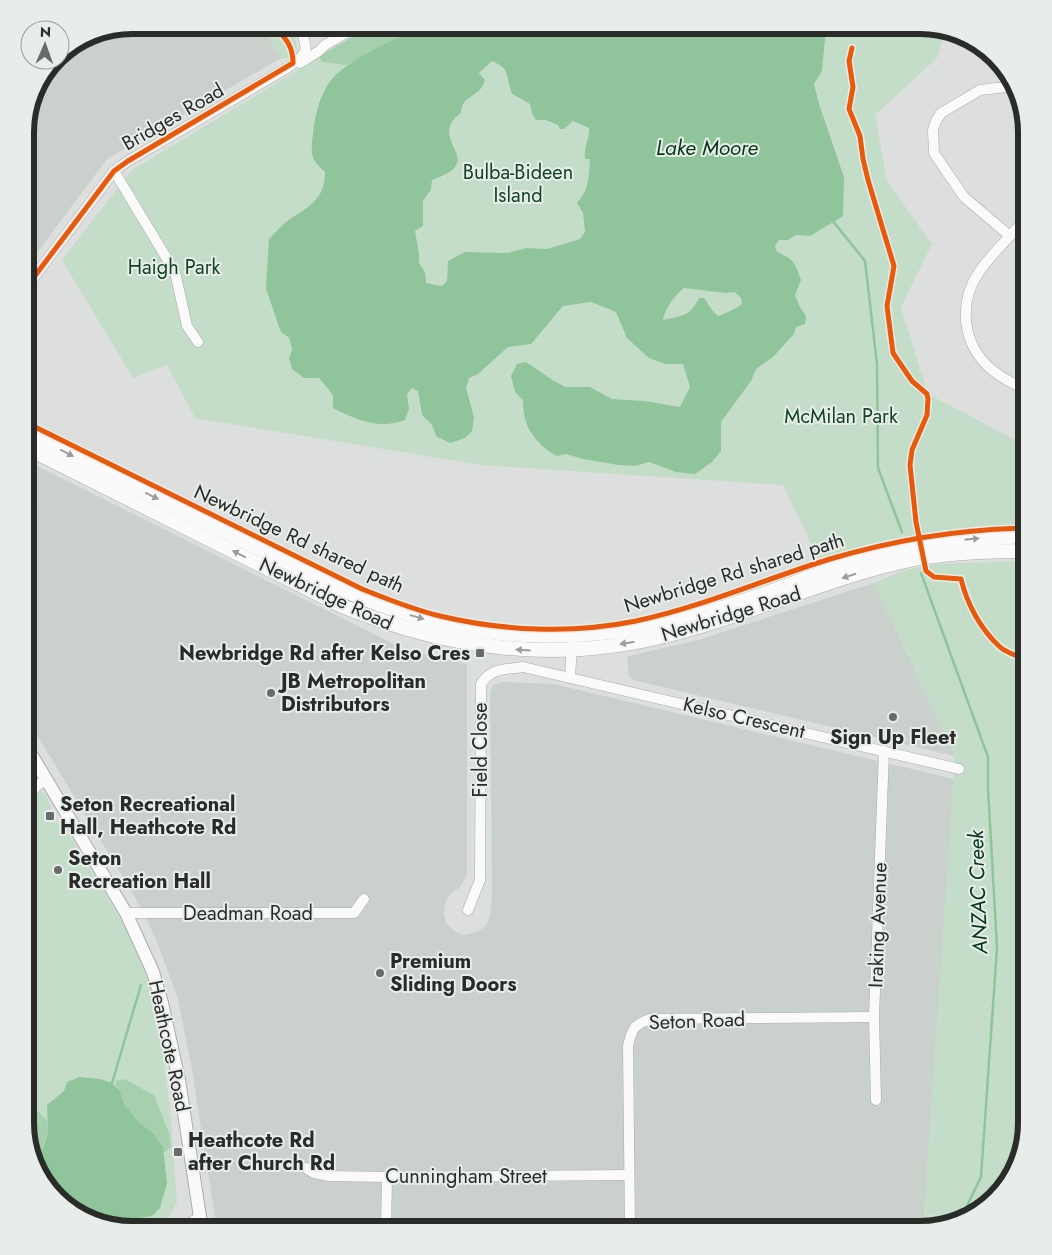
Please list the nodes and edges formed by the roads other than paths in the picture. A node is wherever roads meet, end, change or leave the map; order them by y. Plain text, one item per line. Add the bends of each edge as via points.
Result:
1 (304, 34) edge
2 (344, 34) edge
3 (306, 39) junction
4 (324, 45) junction
5 (295, 62) junction
6 (1007, 87) edge
7 (114, 171) junction
8 (1018, 227) edge
9 (1010, 236) junction
10 (34, 277) edge
11 (198, 342) dead end
12 (1018, 385) edge
13 (34, 437) edge
14 (34, 452) edge
15 (1018, 537) edge
16 (926, 551) junction
17 (1018, 551) edge
18 (572, 642) junction
19 (570, 678) junction
20 (884, 751) junction
21 (34, 760) edge
22 (959, 769) dead end
23 (45, 780) junction
24 (34, 787) edge
25 (364, 899) dead end
26 (468, 910) dead end
27 (126, 913) junction
28 (874, 1017) junction
29 (876, 1100) dead end
30 (306, 1168) dead end
31 (629, 1175) junction
32 (387, 1177) junction
33 (200, 1217) junction
34 (193, 1221) edge
35 (201, 1221) edge
36 (386, 1221) edge
37 (630, 1221) edge

1 - 3 street
2 - 4 street, Bridges Road
3 - 4 street via 314,45
3 - 5 street via 305,51
4 - 5 street, Bridges Road via 298,64
5 - 7 street, Bridges Road
6 - 9 street via 980,90 941,113 934,130 934,153 964,197
7 - 10 street, Bridges Road
7 - 11 street via 175,272 187,326
8 - 9 street
9 - 12 street via 979,271 966,302 966,324 983,361
13 -> 18 highway, Newbridge Road via 286,563 385,607 442,624
18 -> 14 highway, Newbridge Road via 517,650 456,641 396,627 302,587
16 -> 15 highway, Newbridge Road via 975,539
16 - 17 highway, Newbridge Road
16 - 18 highway, Newbridge Road via 895,557 862,572 673,634 644,641
18 - 19 street
19 - 20 street, Kelso Crescent
19 - 26 street, Field Close via 523,667 498,670 486,675 481,684 480,880
20 - 22 street, Kelso Crescent
20 - 28 street, Iraking Avenue
21 - 23 main road, Heathcote Road
23 - 24 street
23 - 27 main road, Heathcote Road
25 - 27 street, Deadman Road via 354,913
27 - 33 main road, Heathcote Road via 153,972 162,1003 179,1080
28 - 29 street, Iraking Avenue
28 - 31 street, Seton Road via 650,1019 638,1023 628,1046
30 - 32 street, Cunningham Street via 323,1175
31 - 32 street, Cunningham Street
31 - 37 street, Seton Road
32 - 36 street
33 - 34 street
33 - 35 main road, Heathcote Road

